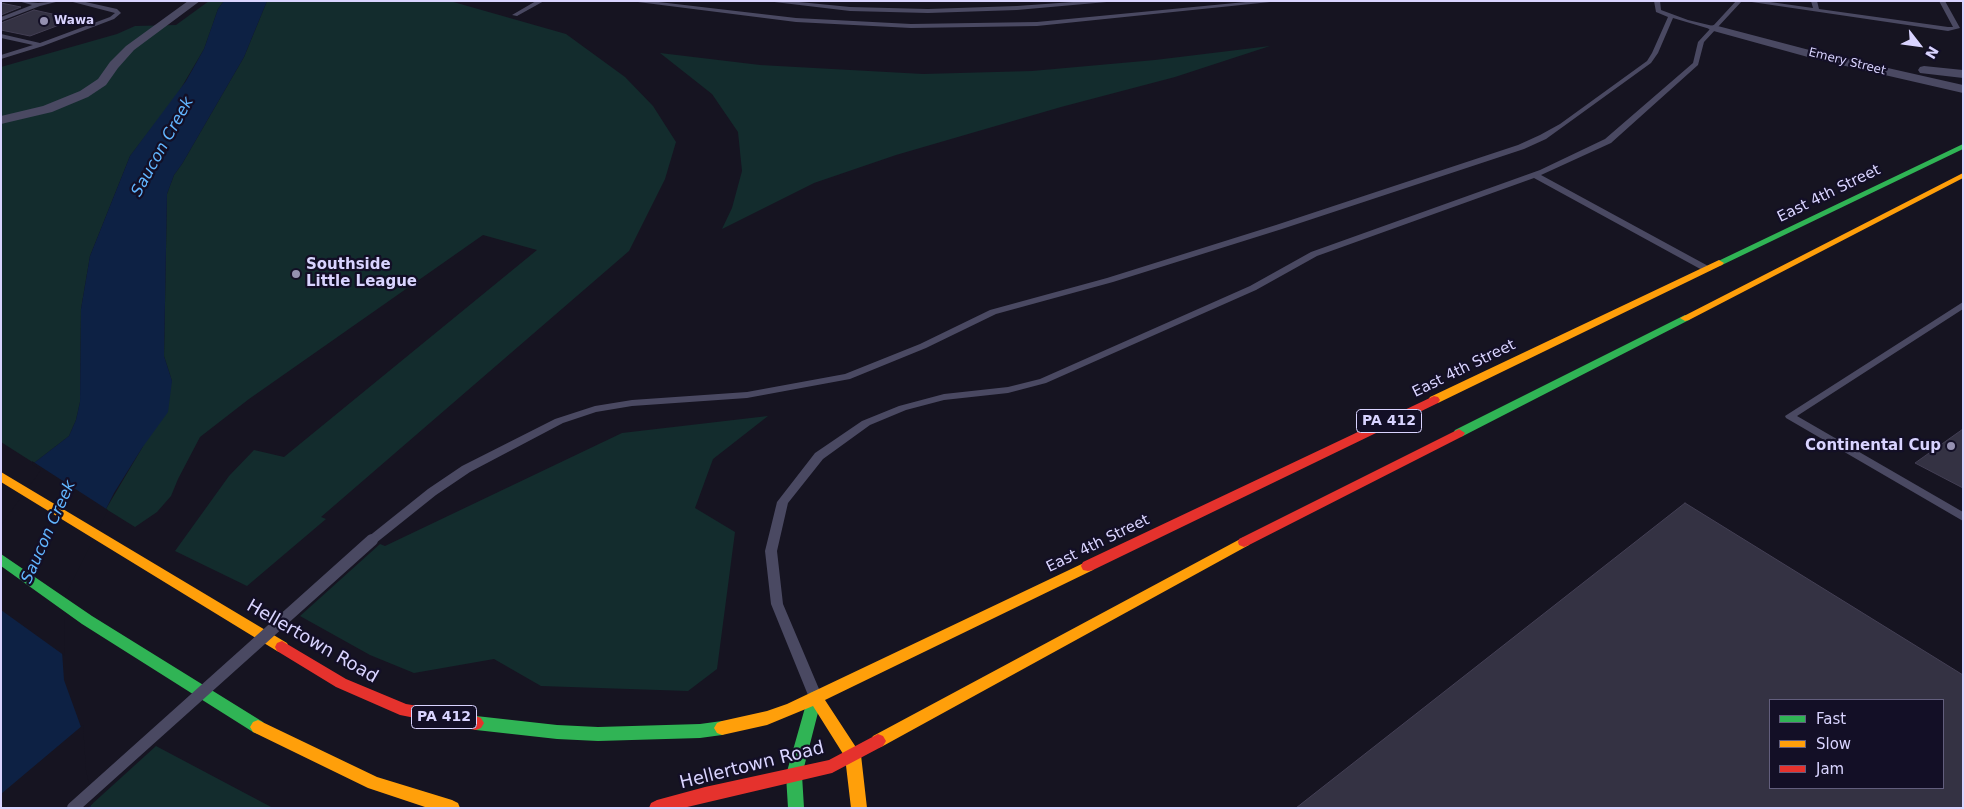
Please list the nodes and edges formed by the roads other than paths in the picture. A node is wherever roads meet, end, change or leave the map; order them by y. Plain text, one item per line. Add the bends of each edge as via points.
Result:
1 (21, 1) edge
2 (57, 1) edge
3 (72, 1) edge
4 (196, 1) edge
5 (541, 1) edge
6 (633, 1) edge
7 (673, 1) edge
8 (769, 1) edge
9 (1115, 1) edge
10 (1277, 1) edge
11 (1658, 1) edge
12 (1739, 1) edge
13 (1748, 1) edge
14 (1797, 1) edge
15 (1942, 1) edge
16 (38, 5) junction
17 (666, 5) junction
18 (1816, 6) edge
19 (516, 15) dead end
20 (1671, 16) junction
21 (1, 19) edge
22 (1714, 28) junction
23 (1, 36) edge
24 (41, 45) junction
25 (1, 57) edge
26 (1963, 74) edge
27 (1923, 75) junction
28 (1963, 81) edge
29 (1963, 89) edge
30 (1963, 96) edge
31 (1, 120) edge
32 (1963, 146) edge
33 (1535, 175) junction
34 (1963, 175) edge
35 (1707, 269) junction
36 (1963, 304) edge
37 (1, 476) edge
38 (1963, 517) edge
39 (1, 559) edge
40 (815, 697) junction
41 (853, 755) junction
42 (794, 775) junction
43 (394, 788) junction
44 (73, 808) edge
45 (407, 808) edge
46 (452, 808) edge
47 (657, 808) edge
48 (796, 808) edge
49 (859, 808) edge

1 - 16 lane
2 - 16 lane
3 - 24 lane via 118,13
4 - 31 street via 130,48 102,82 84,94 47,109
5 - 19 lane
6 - 17 lane
7 - 17 lane
8 - 9 lane via 850,9 928,11
10 - 17 lane via 1037,24 911,26 796,20
11 - 20 lane via 1658,11
12 - 22 lane
13 - 18 lane
14 - 18 lane
15 - 18 lane via 1957,28
16 - 21 lane
20 - 22 lane
20 - 44 lane, bridge via 1648,62 1569,120 1522,147 1117,278 994,312 847,377 747,395 632,403 595,409 559,421 466,469 432,492 372,540
22 - 27 street, Emery Street via 1815,55
22 - 33 lane via 1701,42 1696,64 1608,141
23 - 24 lane
24 - 25 lane
26 - 27 street
27 - 28 street, Emery Street
27 - 29 street, Emery Street
27 - 30 street
32 - 35 main road, East 4th Street / PA 412
33 - 35 lane
33 - 40 lane via 1314,254 1253,288 1043,381 1008,390 944,397 903,408 866,423 819,456 783,502 771,551 777,604
34 - 41 main road, PA 412 via 1212,558
35 - 40 main road, East 4th Street / PA 412
36 - 38 lane via 1790,416
37 - 40 main road, Hellertown Road / PA 412 via 340,683 405,710 464,722 557,732 700,732 768,718
39 - 43 main road via 87,620 255,725 349,772
40 - 41 main road
40 - 42 main road
41 - 42 main road, Hellertown Road / PA 412 via 832,766
41 - 49 main road
42 - 47 main road, Hellertown Road / PA 412
42 - 48 main road
43 - 45 main road
43 - 46 main road

